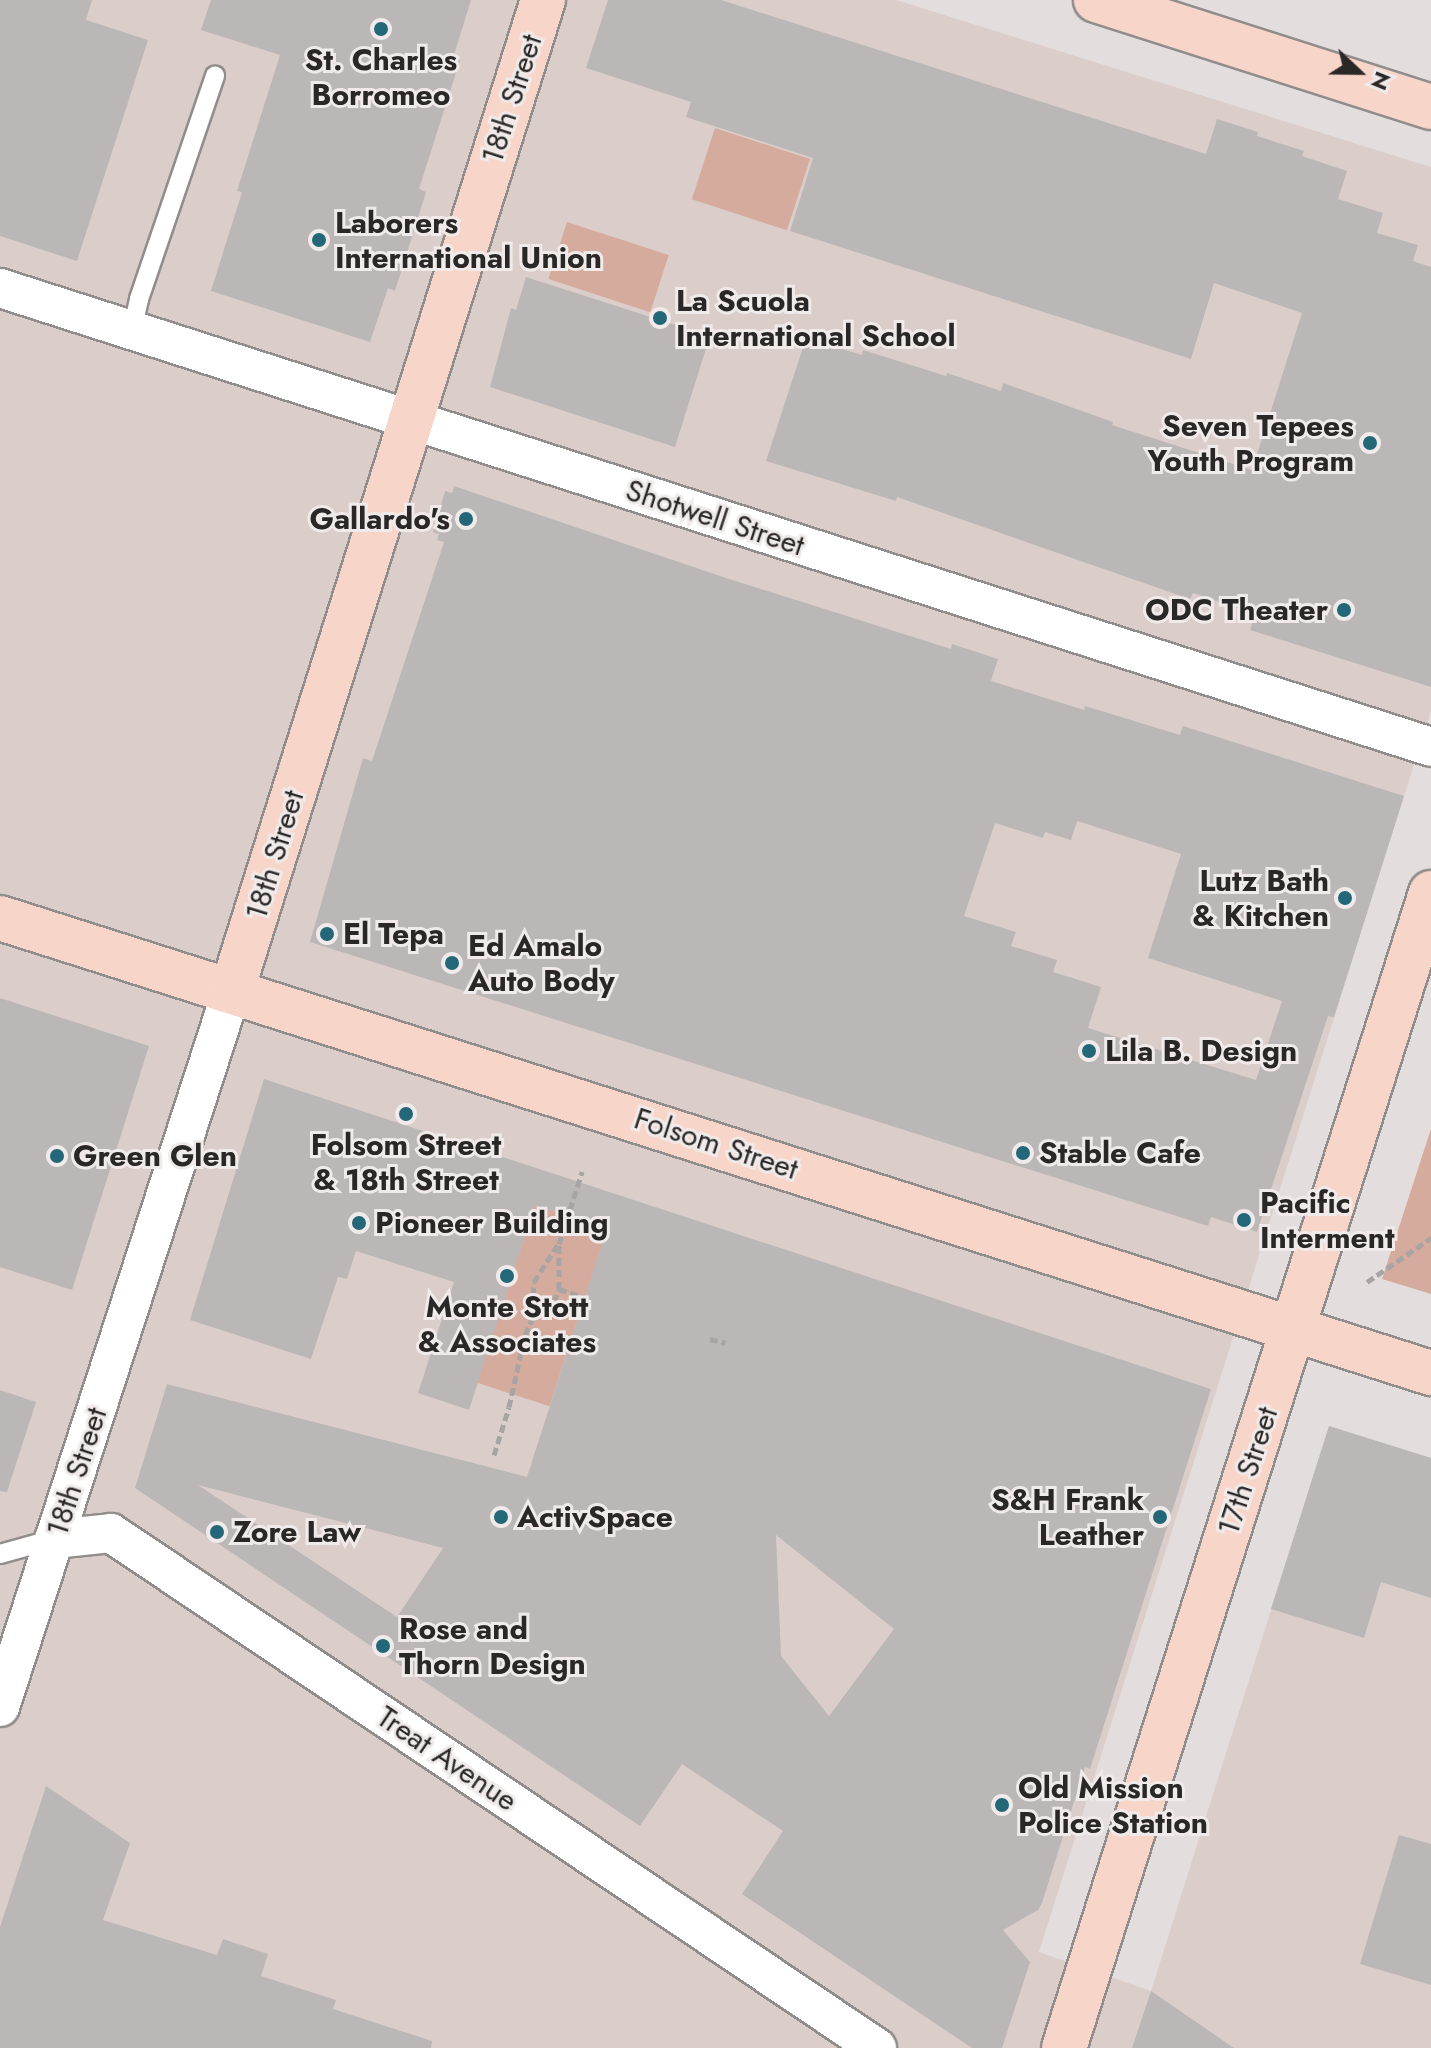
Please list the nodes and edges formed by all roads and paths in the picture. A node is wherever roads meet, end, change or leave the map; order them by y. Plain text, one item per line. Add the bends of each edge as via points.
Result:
1 (543, 0) edge
2 (1096, 0) edge
3 (215, 76) dead end
4 (1431, 107) edge
5 (0, 288) edge
6 (132, 330) junction
7 (409, 420) junction
8 (1431, 747) edge
9 (1431, 893) edge
10 (0, 918) edge
11 (232, 990) junction
12 (582, 1172) dead end
13 (1431, 1238) edge
14 (559, 1244) junction
15 (1367, 1282) dead end
16 (559, 1289) junction
17 (584, 1297) dead end
18 (532, 1319) junction
19 (1294, 1330) junction
20 (710, 1339) dead end
21 (726, 1343) dead end
22 (1431, 1373) edge
23 (494, 1455) dead end
24 (54, 1539) junction
25 (0, 1554) edge
26 (0, 1707) edge
27 (877, 2048) edge
28 (1064, 2048) edge

1 - 7 street, 18th Street
2 - 4 street
3 - 6 lane
5 - 6 street, Shotwell Street
6 - 7 street, Shotwell Street
7 - 8 street, Shotwell Street
7 - 11 street, 18th Street
9 - 19 street, 17th Street
10 - 11 street, Folsom Street
11 - 19 street, Folsom Street
11 - 24 street, 18th Street
12 - 14 path
13 - 15 path
14 - 16 path
14 - 18 path via 534,1282
16 - 17 path
16 - 18 path via 549,1313
18 - 23 path
19 - 22 street, Folsom Street
19 - 28 street, 17th Street
20 - 21 path
24 - 25 lane, Treat Avenue
24 - 26 street, 18th Street
24 - 27 street, Treat Avenue via 111,1533

